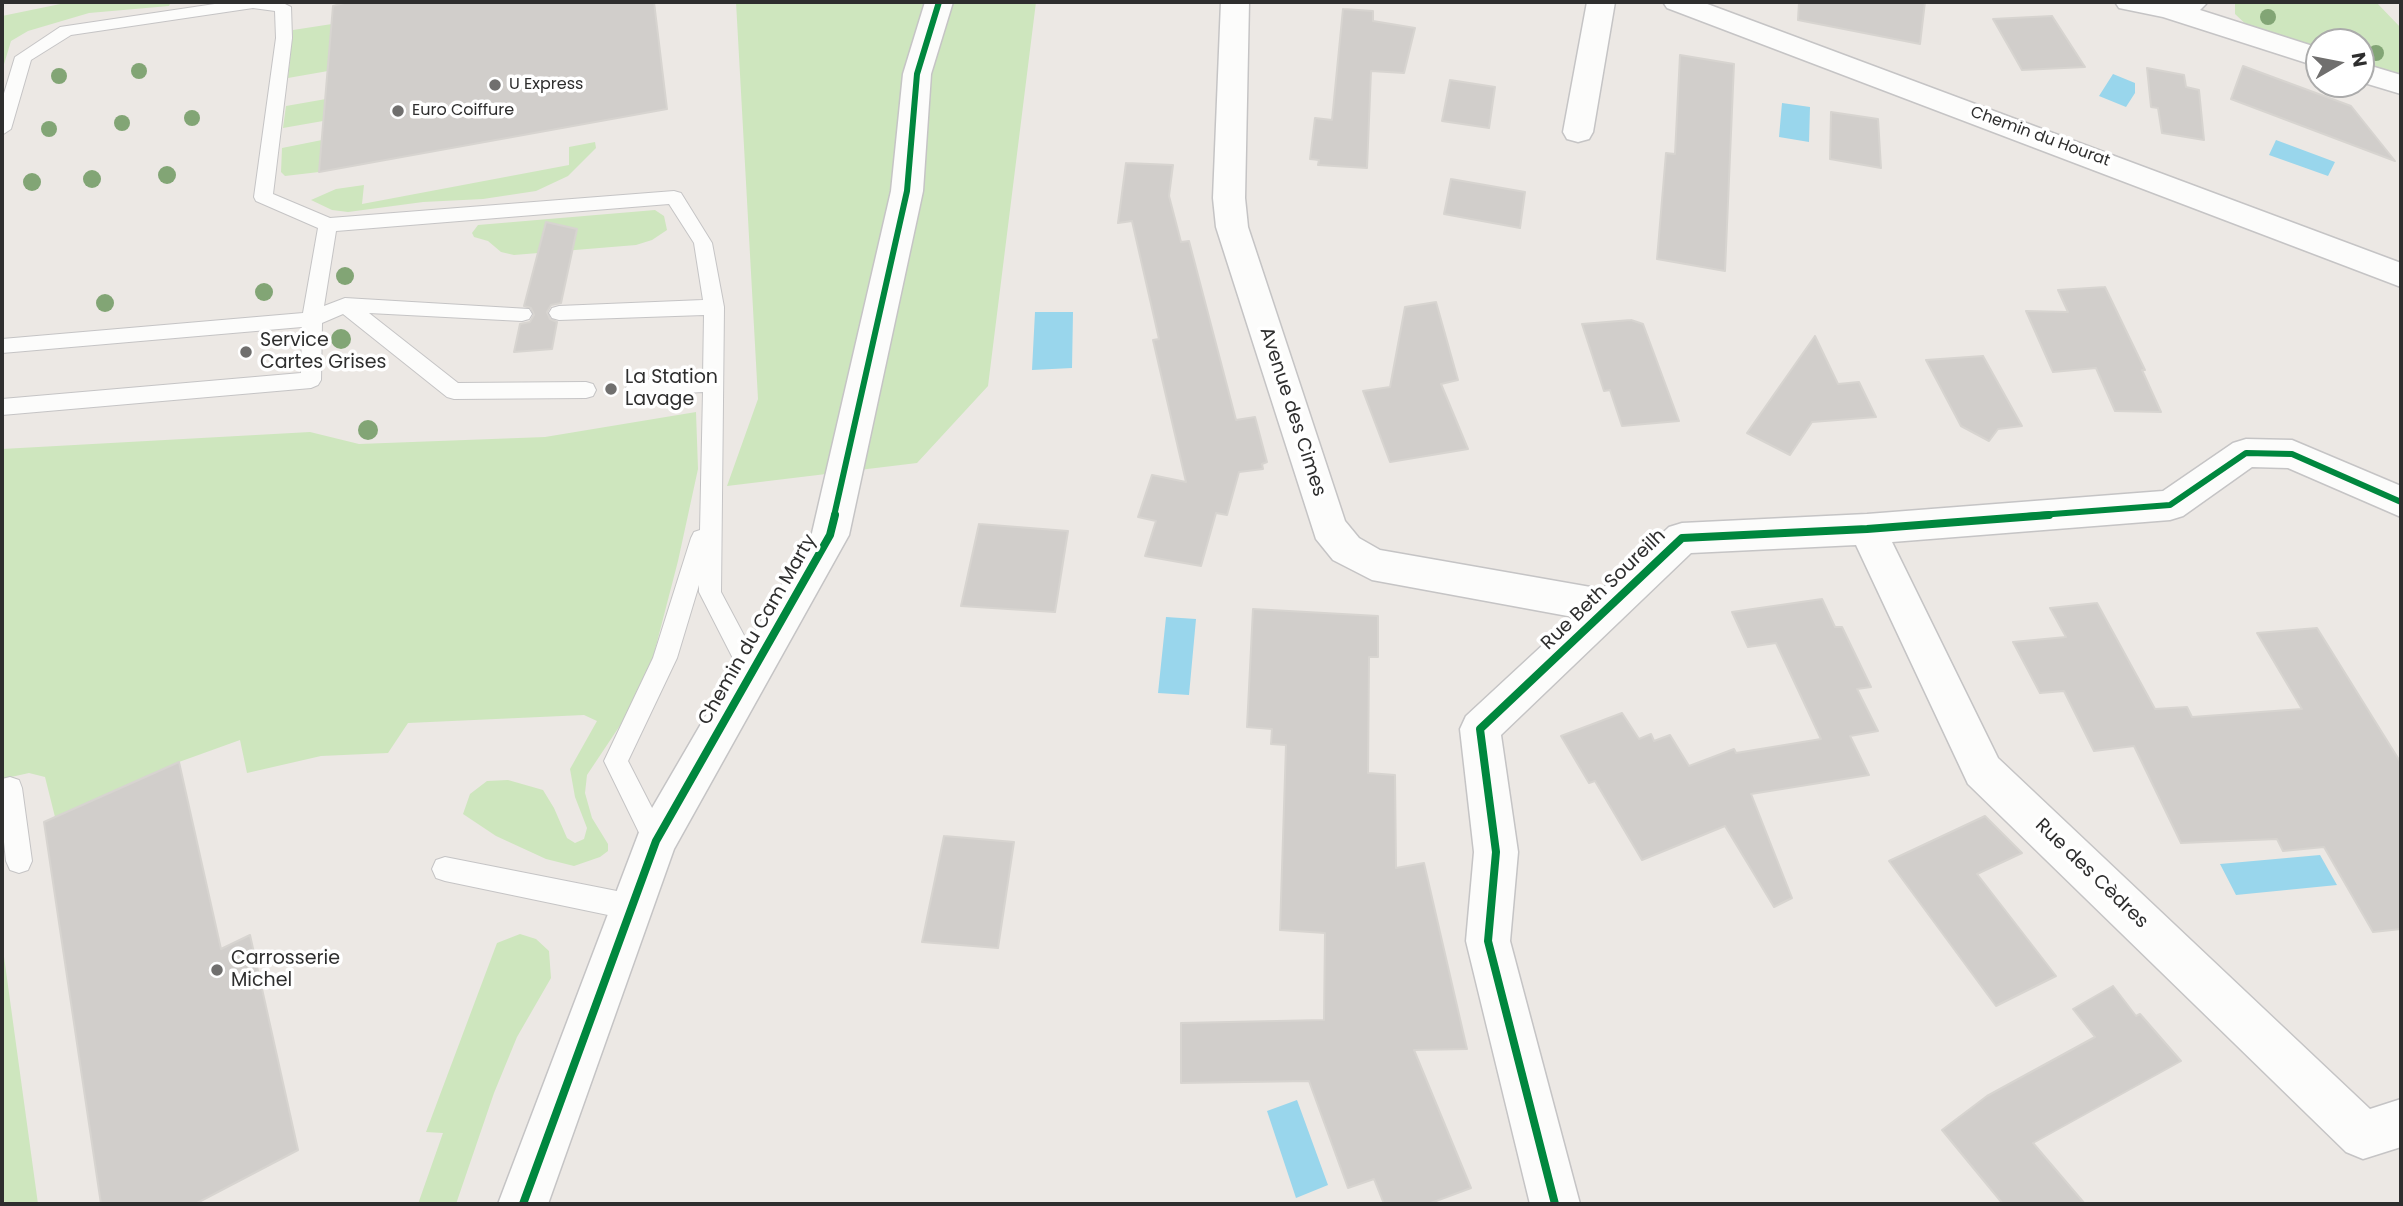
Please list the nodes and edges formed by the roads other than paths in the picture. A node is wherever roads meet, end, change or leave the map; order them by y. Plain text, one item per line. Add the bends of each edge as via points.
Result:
1 (939, 2) edge
2 (1235, 2) edge
3 (1601, 2) edge
4 (1677, 2) edge
5 (2129, 2) edge
6 (2204, 2) edge
7 (2168, 9) junction
8 (2305, 53) edge
9 (2375, 77) edge
10 (2401, 85) edge
11 (2, 128) edge
12 (1578, 132) dead end
13 (327, 225) junction
14 (2401, 275) edge
15 (345, 305) junction
16 (714, 307) junction
17 (559, 313) dead end
18 (522, 314) dead end
19 (312, 319) junction
20 (2, 346) edge
21 (712, 384) junction
22 (636, 388) dead end
23 (586, 390) dead end
24 (2, 407) edge
25 (2401, 502) edge
26 (709, 515) junction
27 (1867, 529) junction
28 (1609, 607) junction
29 (752, 673) junction
30 (2, 790) edge
31 (656, 841) junction
32 (19, 861) dead end
33 (444, 870) dead end
34 (632, 907) junction
35 (2401, 1123) edge
36 (523, 1204) edge
37 (1555, 1204) edge

1 - 29 street, Chemin du Cam Marty via 917,74 907,191 830,536
2 - 28 street, Avenue des Cimes via 1232,227 1329,528 1346,549 1372,564
3 - 12 street
4 - 14 street, Chemin du Hourat
5 - 7 street
6 - 7 street
7 - 8 street
9 - 10 street
11 - 13 lane via 23,57 66,31 253,3 283,7 284,38 263,197
13 - 16 lane via 674,197 703,243
13 - 19 lane
15 - 18 lane
15 - 19 lane
15 - 23 lane via 454,391
16 - 17 lane
16 - 21 lane
19 - 20 lane
19 - 24 lane via 311,380
21 - 22 lane
21 - 26 lane
25 - 27 street, Rue Beth Soureilh via 2292,454 2246,453 2170,505
26 - 29 lane via 709,592
26 - 31 lane via 665,658 616,761
27 - 28 street, Rue Beth Soureilh via 1682,538
27 - 35 street, Rue des Cèdres via 1983,771 2363,1135
28 - 37 street, Rue Beth Soureilh via 1480,729 1496,852 1488,941
29 - 31 street, Chemin du Cam Marty
30 - 32 lane via 10,788
31 - 34 street, Chemin du Cam Marty
33 - 34 lane
34 - 36 street, Chemin du Cam Marty

